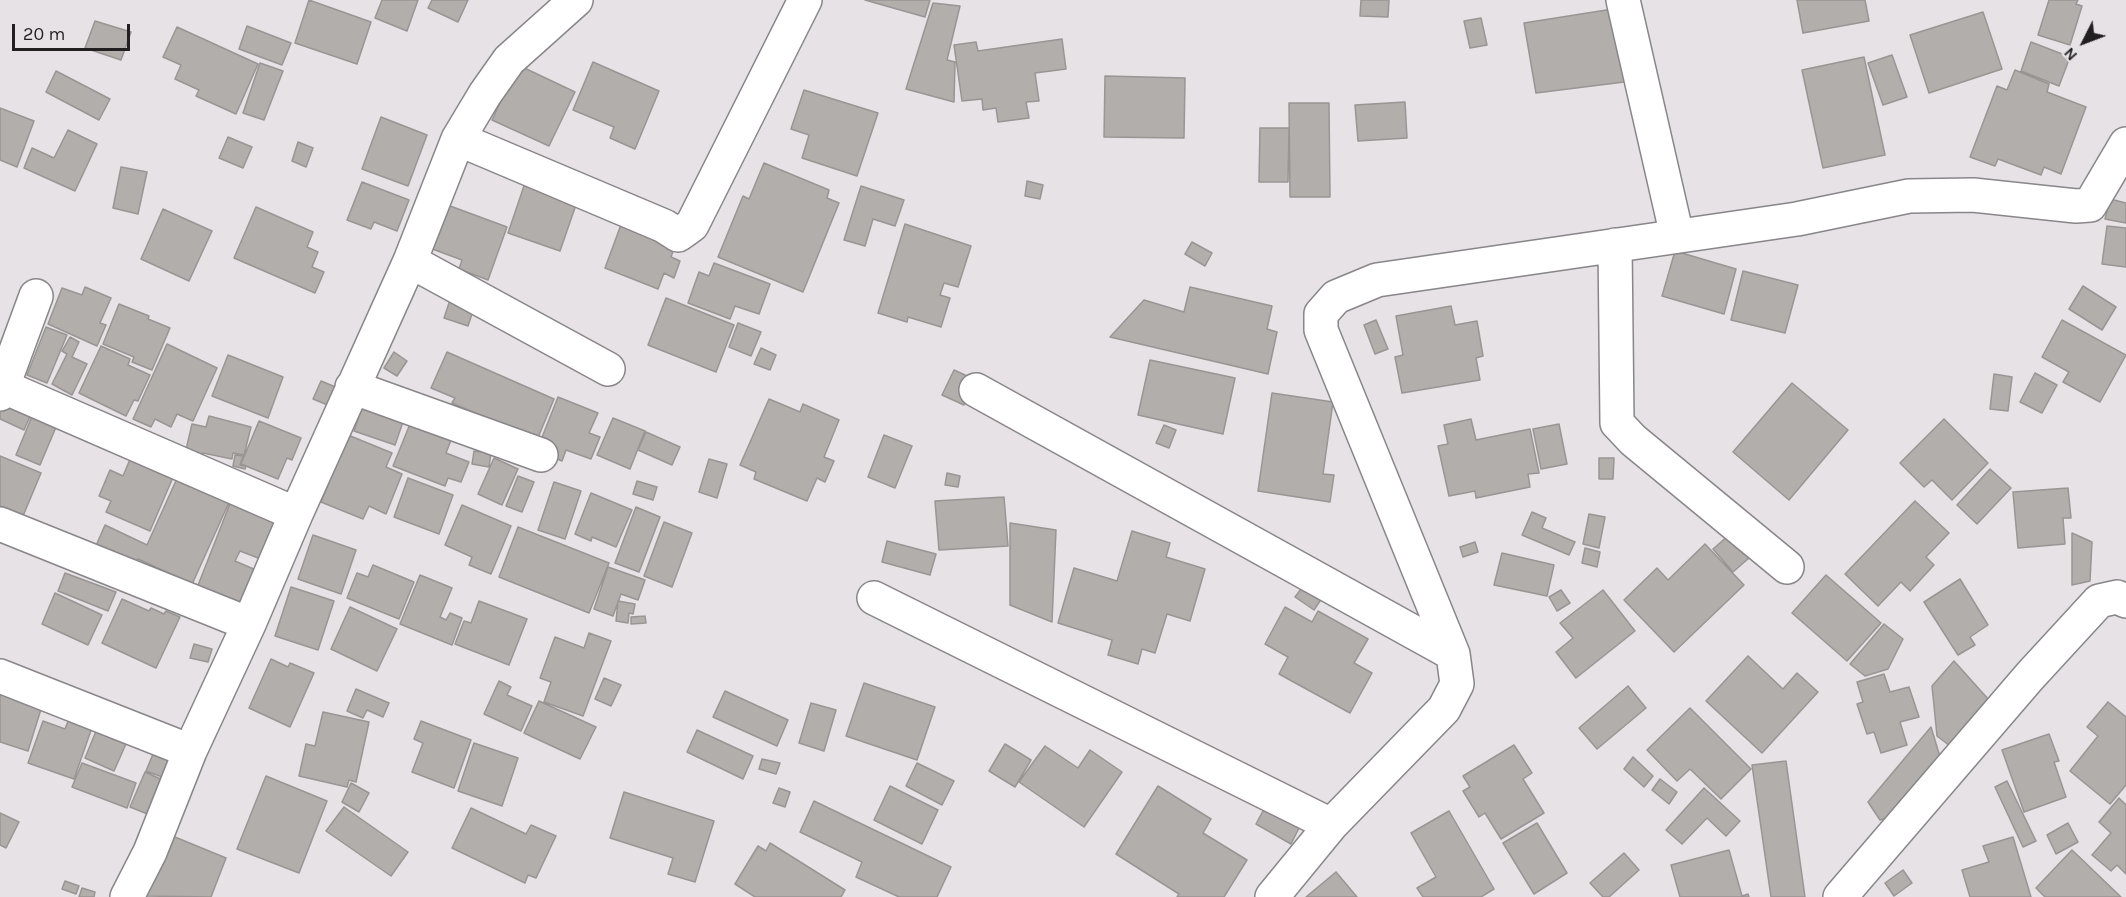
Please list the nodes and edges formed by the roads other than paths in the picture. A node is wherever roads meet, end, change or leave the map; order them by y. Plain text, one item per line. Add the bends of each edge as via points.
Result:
1 (576, 0) edge
2 (805, 0) edge
3 (1623, 0) edge
4 (458, 138) junction
5 (2126, 144) edge
6 (1677, 236) junction
7 (1615, 245) junction
8 (410, 261) junction
9 (36, 297) dead end
10 (608, 369) dead end
11 (352, 387) junction
12 (976, 390) dead end
13 (2, 391) edge
14 (540, 455) dead end
15 (296, 514) junction
16 (0, 524) edge
17 (1787, 567) dead end
18 (874, 598) dead end
19 (2126, 601) edge
20 (249, 624) junction
21 (1453, 654) junction
22 (0, 676) edge
23 (190, 751) junction
24 (1331, 825) junction
25 (127, 897) edge
26 (1272, 897) edge
27 (1840, 897) edge

1 - 4 street via 509,60
2 - 4 street via 692,225 678,234
3 - 6 street
4 - 8 street
5 - 6 street via 2090,205 1972,195 1909,196 1797,219
6 - 7 street
7 - 17 street via 1617,423
7 - 21 street via 1377,280 1336,297 1321,314 1321,330
8 - 10 street
8 - 11 street
9 - 13 street
11 - 14 street
11 - 15 street
12 - 21 street
13 - 15 street
15 - 20 street
16 - 20 street
18 - 24 street
19 - 27 street via 2117,597 2099,601
20 - 23 street
21 - 24 street via 1457,684 1444,709
22 - 23 street
23 - 25 street via 150,852
24 - 26 street

